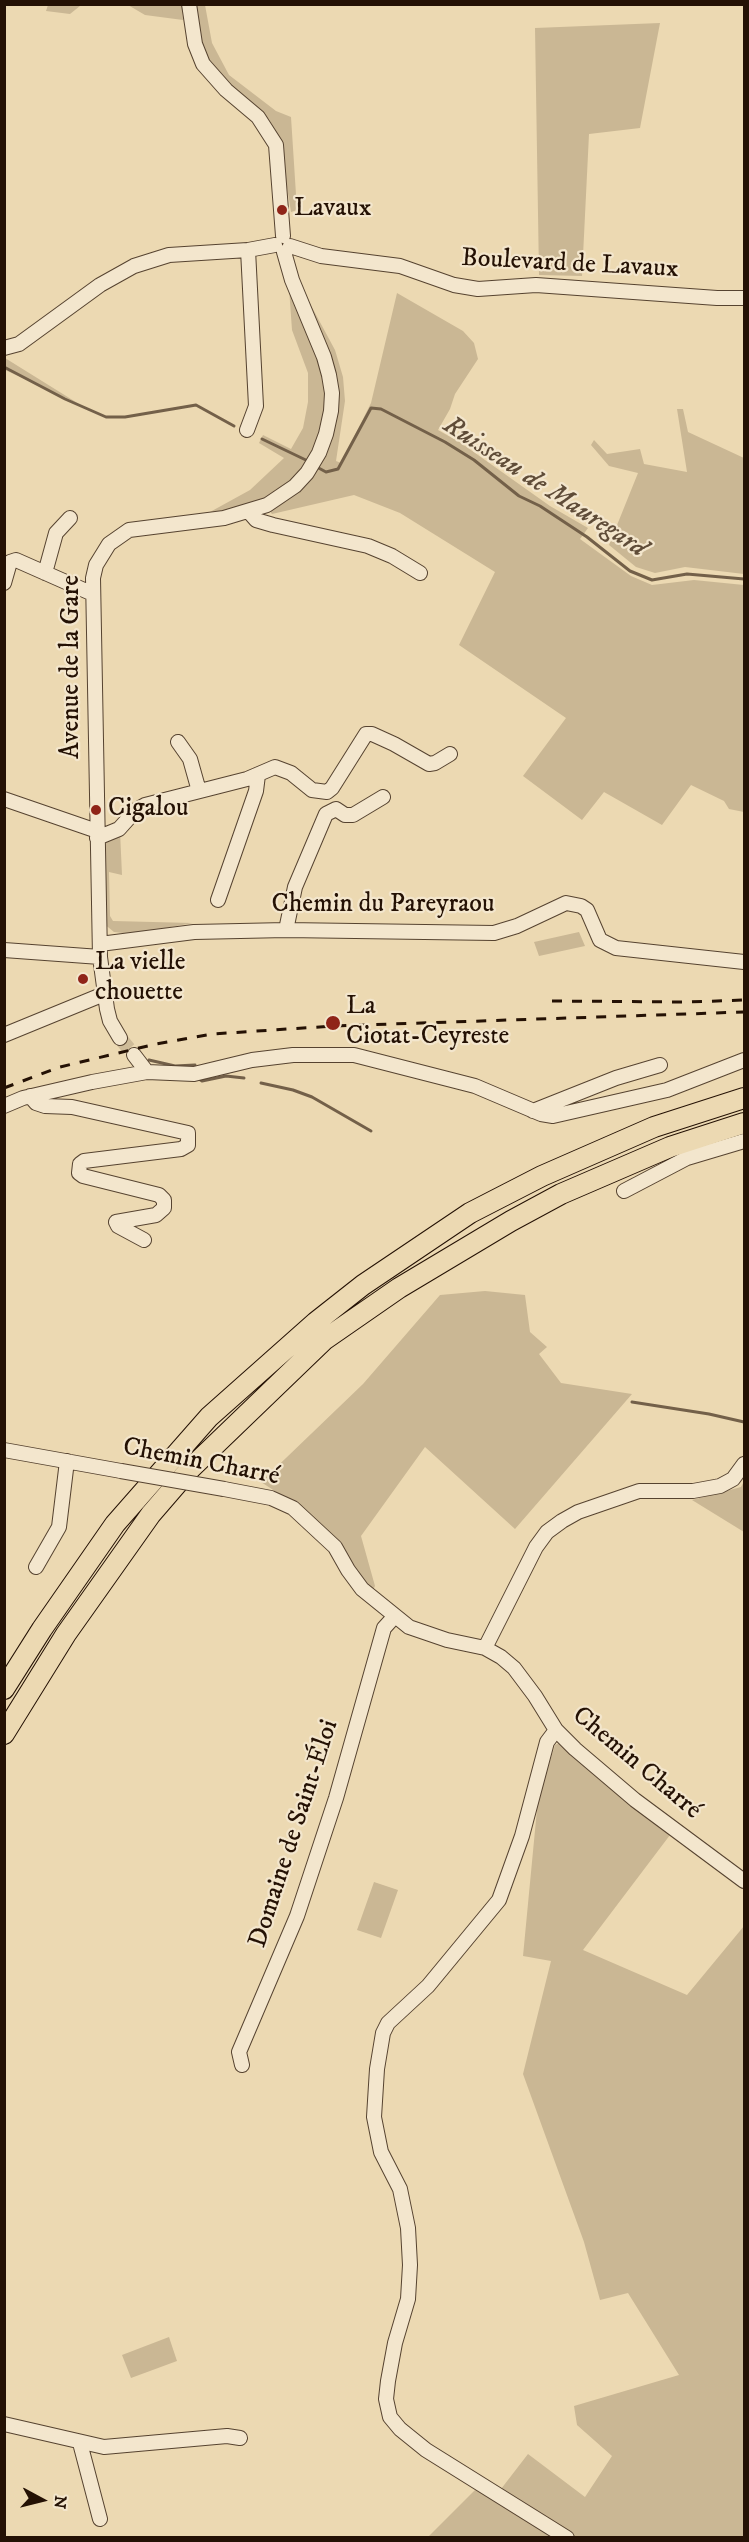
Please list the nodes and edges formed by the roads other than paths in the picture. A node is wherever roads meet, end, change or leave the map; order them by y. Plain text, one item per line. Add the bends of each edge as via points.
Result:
1 (189, 4) edge
2 (283, 245) junction
3 (248, 250) junction
4 (744, 298) edge
5 (4, 348) edge
6 (248, 430) dead end
7 (249, 512) junction
8 (70, 518) dead end
9 (45, 573) junction
10 (420, 573) dead end
11 (4, 583) edge
12 (93, 594) junction
13 (178, 742) dead end
14 (450, 754) dead end
15 (258, 776) junction
16 (199, 791) junction
17 (383, 797) dead end
18 (4, 799) edge
19 (97, 834) junction
20 (218, 900) dead end
21 (286, 930) junction
22 (4, 950) edge
23 (100, 950) junction
24 (744, 962) edge
25 (104, 994) junction
26 (4, 1035) edge
27 (120, 1038) tunnel mouth
28 (134, 1055) tunnel mouth
29 (744, 1060) edge
30 (660, 1065) dead end
31 (147, 1072) junction
32 (30, 1096) junction
33 (744, 1098) edge
34 (4, 1106) edge
35 (533, 1111) junction
36 (744, 1123) edge
37 (744, 1141) edge
38 (624, 1191) dead end
39 (144, 1240) dead end
40 (4, 1450) edge
41 (67, 1461) junction
42 (744, 1464) edge
43 (36, 1567) dead end
44 (394, 1617) junction
45 (485, 1648) junction
46 (4, 1689) edge
47 (556, 1730) junction
48 (4, 1734) edge
49 (744, 1881) edge
50 (242, 2065) dead end
51 (4, 2424) edge
52 (240, 2438) dead end
53 (80, 2443) junction
54 (100, 2519) dead end
55 (567, 2538) edge

1 - 2 street, Avenue de la Gare via 195,44 203,64 258,117 276,145
2 - 3 street, Boulevard de Lavaux
2 - 4 street, Boulevard de Lavaux via 321,256 400,266 478,289 536,285
2 - 7 street, Avenue de la Gare via 292,280 324,357 332,393 331,411 319,453 307,473 283,496
3 - 5 street, Boulevard de Lavaux via 170,255 134,266 100,285 19,344
3 - 6 street via 256,406
7 - 10 street via 256,520 273,525 368,546
7 - 12 street, Avenue de la Gare via 129,530 102,554 93,578
8 - 9 street via 56,533
9 - 11 street via 13,560
9 - 12 street
12 - 19 street, Avenue de la Gare
13 - 16 street via 190,759
14 - 15 street via 429,764 368,734 327,792 312,790 280,767
15 - 16 street
15 - 20 street
16 - 19 street via 145,805 119,829
17 - 21 street via 353,815 336,809 326,814 295,887
18 - 19 street
19 - 23 street, Avenue de la Gare
21 - 23 street, Chemin du Pareyraou via 194,932
21 - 24 street, Chemin du Pareyraou via 494,933 566,903 587,910 600,940 616,948
22 - 23 street, Chemin du Pareyraou
23 - 25 street, Avenue de la Gare
25 - 26 street
25 - 27 street, Avenue de la Gare via 110,1021
28 - 31 street
29 - 35 street via 667,1090 594,1108 553,1116
30 - 35 street
31 - 32 street
31 - 35 street via 194,1074 293,1055 354,1055 475,1086
32 - 34 street
32 - 39 street via 45,1106 72,1107 188,1133 188,1145 181,1149 80,1164 79,1173 83,1176 159,1195 164,1200 164,1208 156,1215 116,1222
33 - 46 highway via 654,1127 531,1181 470,1213 363,1285 316,1322 209,1418 122,1515
36 - 48 highway via 670,1147 561,1194 399,1288 324,1341 189,1470 151,1514 66,1634
37 - 38 street via 687,1158
40 - 41 street, Chemin Charré
41 - 43 street via 59,1527
41 - 44 street, Chemin Charré, bridge via 271,1498 293,1508 334,1547 362,1589
42 - 45 street via 733,1479 720,1486 693,1491 639,1491 578,1512 554,1526 536,1547
44 - 45 street, Chemin Charré via 447,1640
44 - 50 street, Domaine de Saint-Éloi via 384,1628 336,1798 297,1916 239,2052
45 - 47 street, Chemin Charré via 514,1668
47 - 49 street, Chemin Charré via 635,1800
47 - 55 street via 547,1742 522,1836 499,1900 428,1986 388,2023 383,2033 374,2117 381,2152 400,2188 410,2265 408,2299 388,2381 390,2417 426,2450
51 - 53 street
52 - 53 street via 114,2447
53 - 54 street

